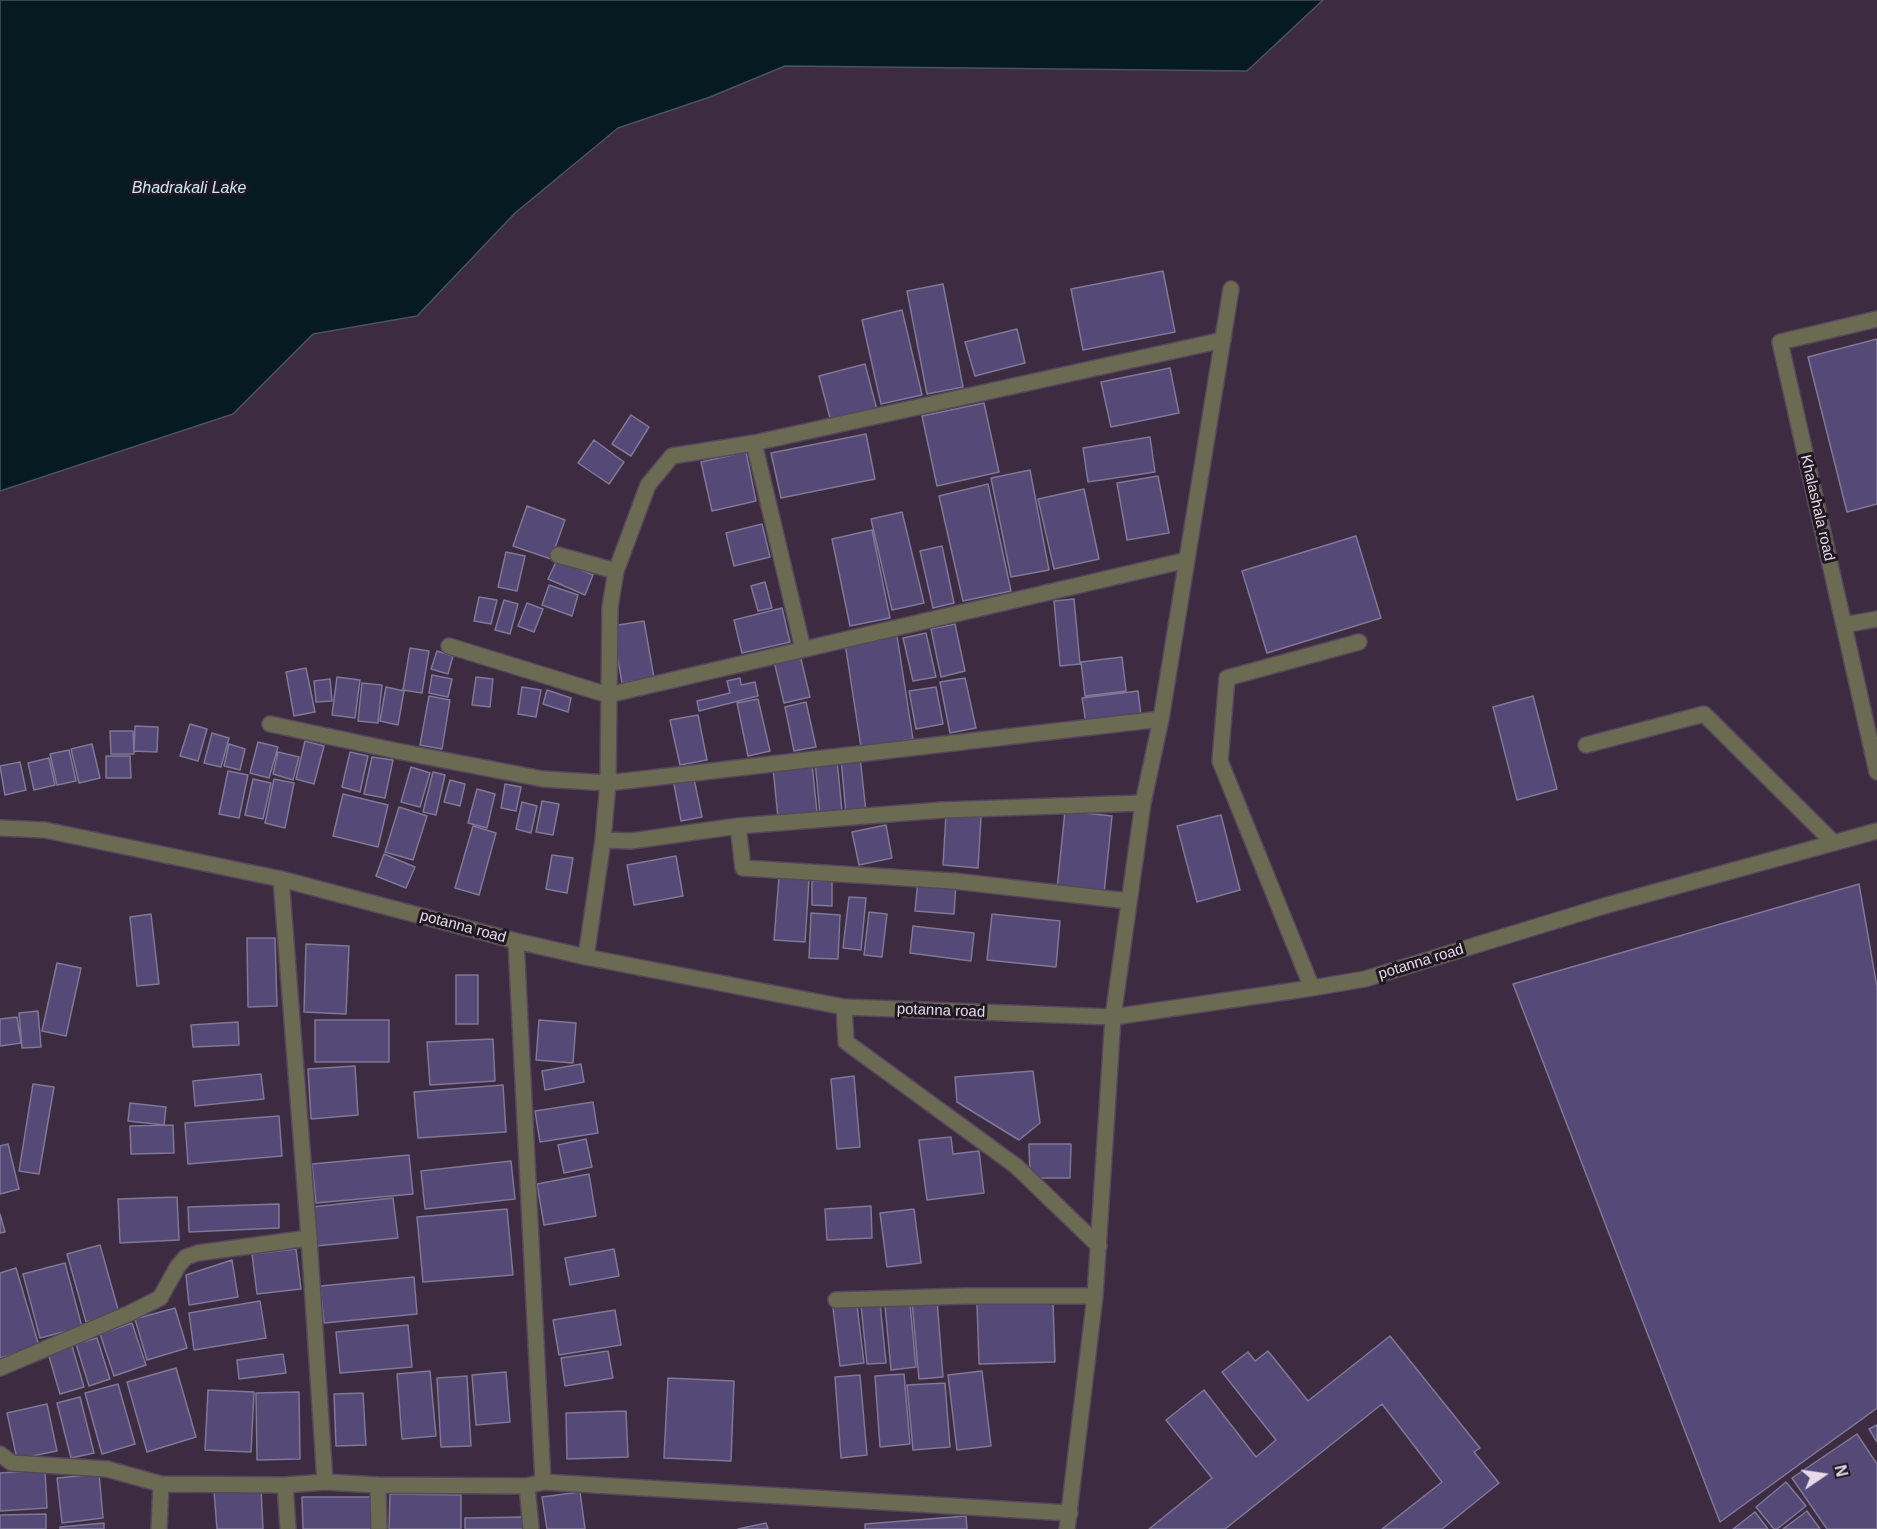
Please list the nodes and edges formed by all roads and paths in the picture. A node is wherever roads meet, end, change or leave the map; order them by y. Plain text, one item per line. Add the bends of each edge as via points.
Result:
1 (1231, 289) dead end
2 (1877, 319) edge
3 (1223, 340) junction
4 (754, 442) junction
5 (558, 555) dead end
6 (1187, 560) junction
7 (616, 571) junction
8 (1877, 618) edge
9 (1844, 625) junction
10 (1359, 642) dead end
11 (449, 646) dead end
12 (803, 649) junction
13 (608, 695) junction
14 (1161, 719) junction
15 (270, 724) dead end
16 (1586, 745) dead end
17 (1877, 772) edge
18 (608, 783) junction
19 (1143, 802) junction
20 (738, 826) junction
21 (0, 828) edge
22 (1877, 831) edge
23 (603, 840) junction
24 (1834, 843) junction
25 (281, 879) junction
26 (1128, 901) junction
27 (516, 941) junction
28 (586, 957) junction
29 (1312, 988) junction
30 (844, 1007) junction
31 (1113, 1017) junction
32 (309, 1238) junction
33 (1099, 1246) junction
34 (1095, 1296) junction
35 (836, 1300) dead end
36 (0, 1368) edge
37 (0, 1454) edge
38 (325, 1482) junction
39 (543, 1482) junction
40 (160, 1484) junction
41 (285, 1485) junction
42 (378, 1485) junction
43 (527, 1486) junction
44 (1070, 1513) junction
45 (159, 1529) edge
46 (288, 1529) edge
47 (379, 1529) edge
48 (531, 1529) edge
49 (1067, 1529) edge

1 - 3 street
2 - 9 street, Khalashala road via 1780,342
3 - 4 street
3 - 6 street
4 - 7 street via 672,456 648,485
4 - 12 street
5 - 7 street
6 - 12 street
6 - 14 street
7 - 13 street via 610,607
8 - 9 street
9 - 17 street, Khalashala road
10 - 29 street via 1227,678 1220,761
11 - 13 street
12 - 13 street
13 - 18 street
14 - 18 street
14 - 19 street
15 - 18 street via 543,779
16 - 24 street via 1704,714
18 - 23 street
19 - 20 street via 942,810
19 - 26 street
20 - 23 street via 631,842
20 - 26 street via 743,868 954,881
21 - 25 street, potanna road via 45,830
22 - 24 street, potanna road
23 - 28 street
24 - 29 street, potanna road via 1604,906 1365,979
25 - 27 street, potanna road
25 - 32 street
26 - 31 street
27 - 28 street, potanna road
27 - 39 street
28 - 30 street, potanna road
29 - 31 street, potanna road
30 - 31 street, potanna road
30 - 33 street via 846,1042 1016,1166
31 - 33 street
32 - 36 street via 186,1257 160,1298
32 - 38 street
33 - 34 street
34 - 35 street
34 - 44 street
37 - 40 street via 12,1462 107,1469
38 - 41 street
38 - 42 street
39 - 43 street
39 - 44 street
40 - 41 street
40 - 45 street
41 - 46 street
42 - 43 street
42 - 47 street
43 - 48 street
44 - 49 street

